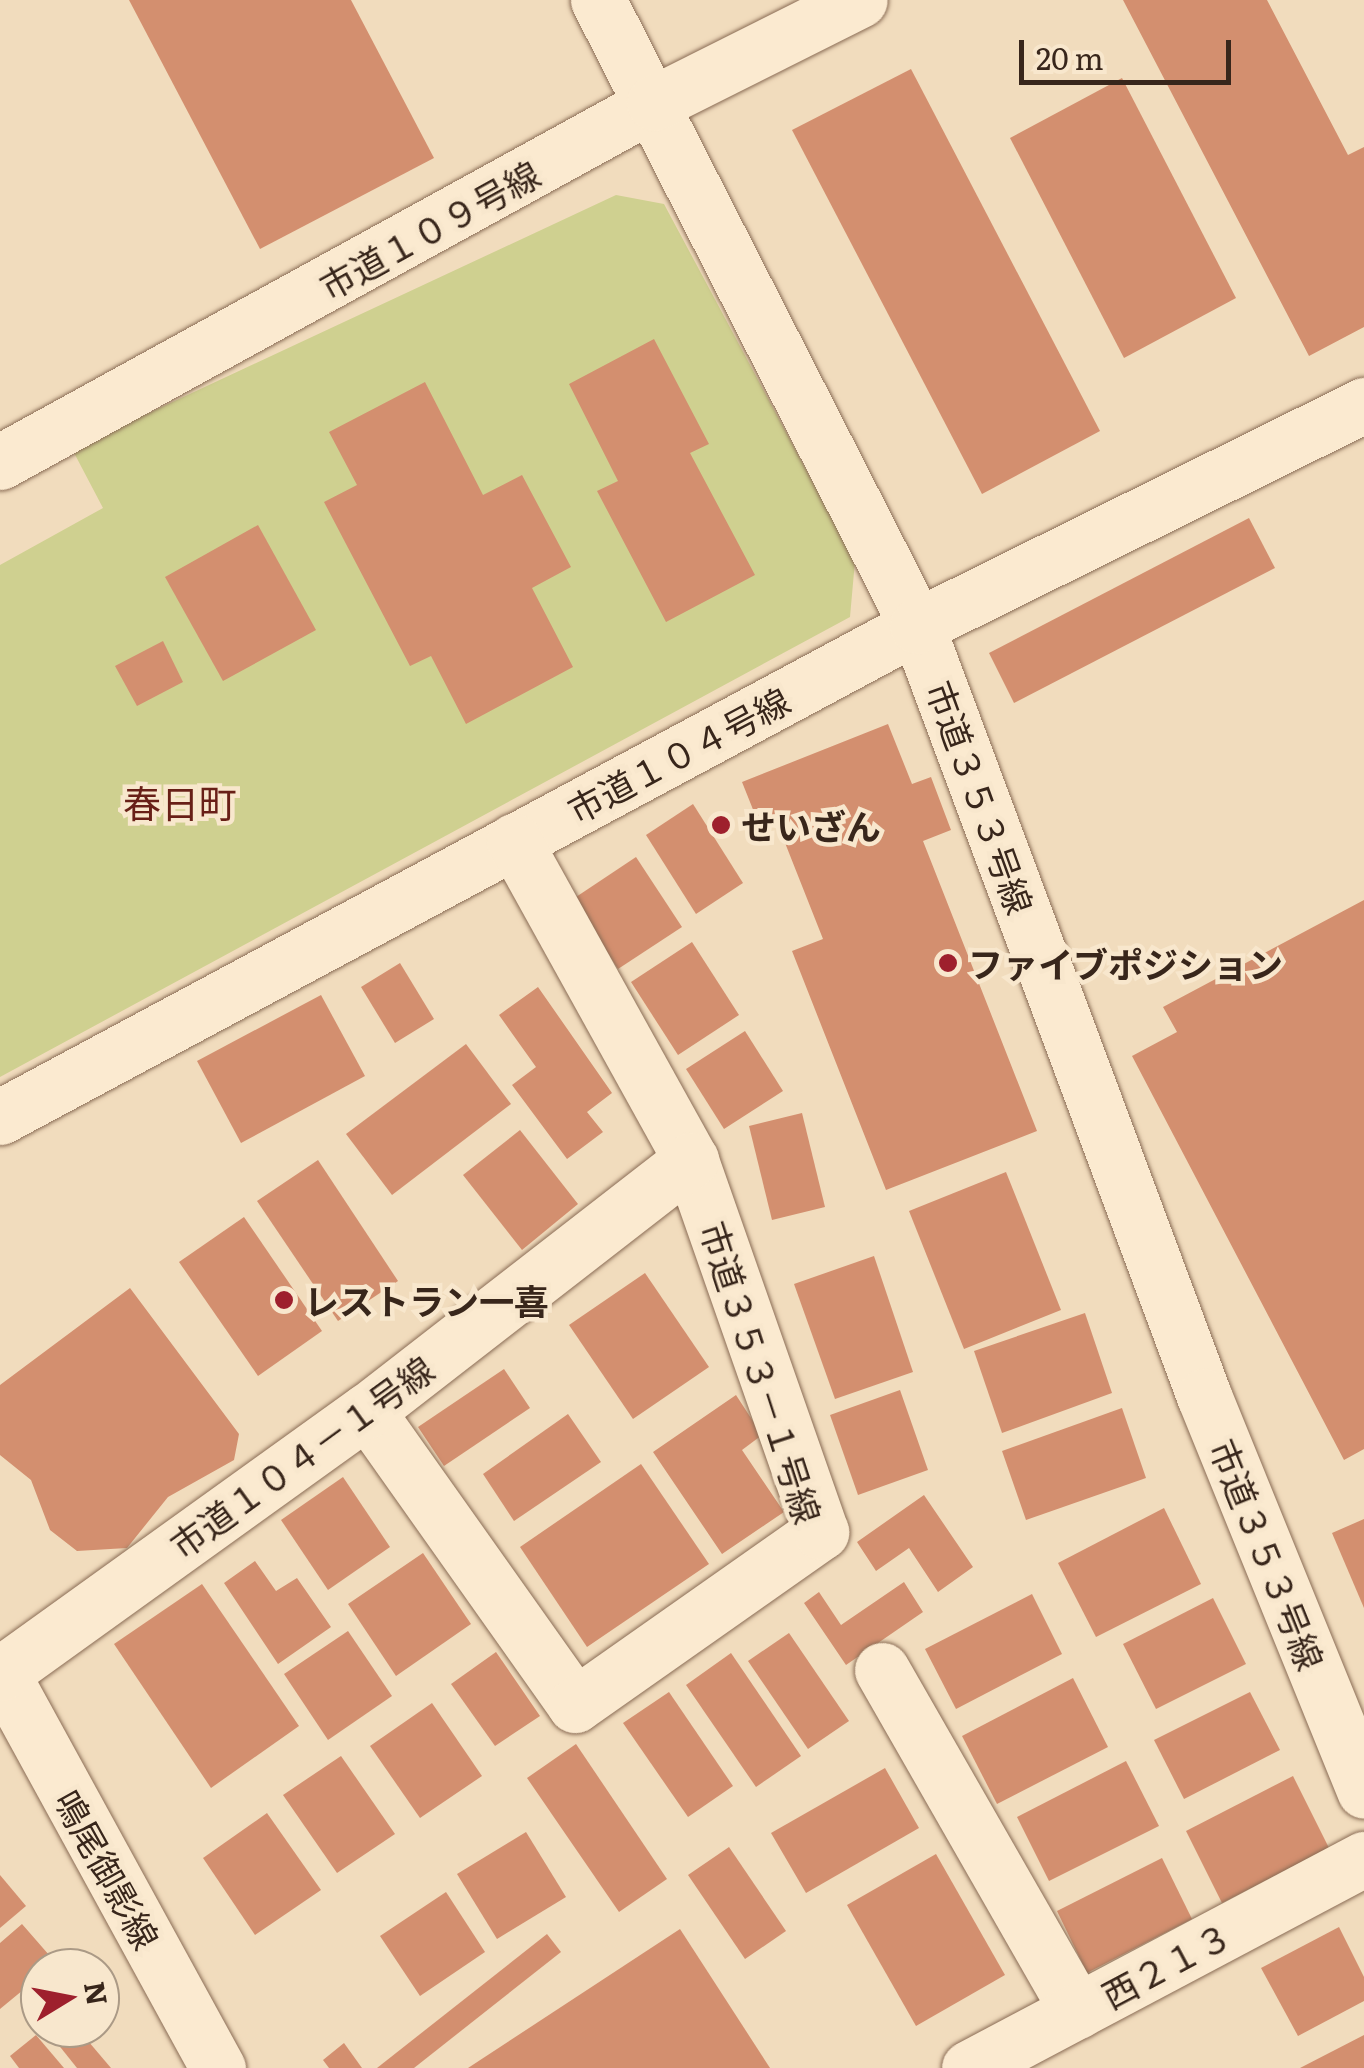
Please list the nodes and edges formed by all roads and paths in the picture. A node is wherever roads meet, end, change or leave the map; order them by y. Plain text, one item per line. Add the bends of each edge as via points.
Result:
1 (598, 0) edge
2 (860, 0) edge
3 (654, 103) junction
4 (1364, 405) edge
5 (0, 462) edge
6 (916, 626) junction
7 (514, 842) junction
8 (0, 1117) edge
9 (691, 1160) junction
10 (367, 1410) junction
11 (882, 1670) dead end
12 (1, 1671) edge
13 (1364, 1791) edge
14 (1364, 1860) edge
15 (1077, 2011) junction
16 (218, 2068) edge
17 (969, 2068) edge

1 - 3 street, 市道３５３号線
2 - 3 street, 市道１０９号線
3 - 5 street, 市道１０９号線
3 - 6 street, 市道３５３号線
4 - 6 street, 市道１０４号線
6 - 7 street, 市道１０４号線
6 - 13 street, 市道３５３号線 via 1204,1396
7 - 8 street, 市道１０４号線
7 - 9 street, 市道３５３－１号線
9 - 10 street, 市道１０４－１号線
9 - 10 street, 市道３５３－１号線 via 822,1532 576,1706
10 - 12 street, 市道１０４－１号線
11 - 15 street
12 - 16 street, 鳴尾御影線
14 - 15 street, 西２１３
15 - 17 street, 西２１３

